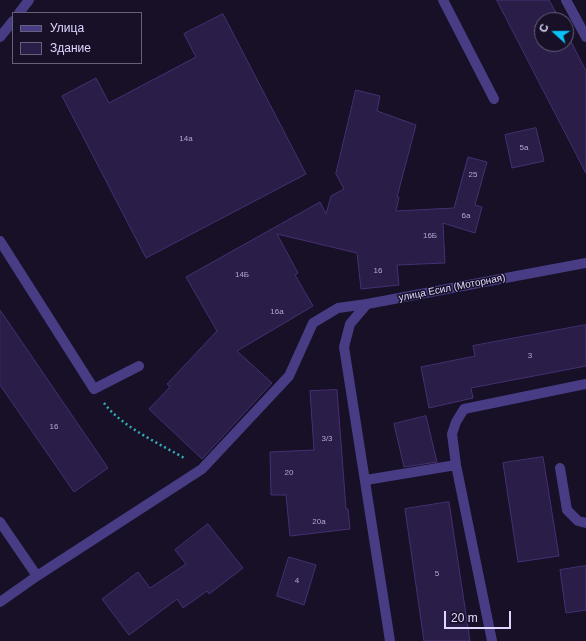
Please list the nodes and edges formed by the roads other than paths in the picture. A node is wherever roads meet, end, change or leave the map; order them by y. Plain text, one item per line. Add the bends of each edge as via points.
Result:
1 (29, 0) edge
2 (443, 0) edge
3 (566, 0) edge
4 (20, 12) edge
5 (12, 22) edge
6 (0, 37) edge
7 (586, 37) edge
8 (494, 98) dead end
9 (0, 241) edge
10 (586, 263) edge
11 (367, 304) junction
12 (139, 366) dead end
13 (586, 384) edge
14 (456, 465) junction
15 (560, 468) dead end
16 (366, 480) junction
17 (0, 522) edge
18 (586, 523) edge
19 (37, 576) junction
20 (0, 602) edge
21 (390, 641) edge
22 (492, 641) edge

1 - 4 street
2 - 8 street
3 - 7 street
5 - 6 street
9 - 12 street via 94,389
10 - 11 street, улица Есил (Моторная)
11 - 16 street via 350,324 344,347
11 - 19 street, улица Есил (Моторная) via 338,308 313,323 289,376 202,469
13 - 14 street via 464,409 452,434
14 - 16 street
14 - 22 street
15 - 18 street via 567,510 578,521
16 - 21 street
17 - 19 street
19 - 20 street, улица Есил (Моторная)

